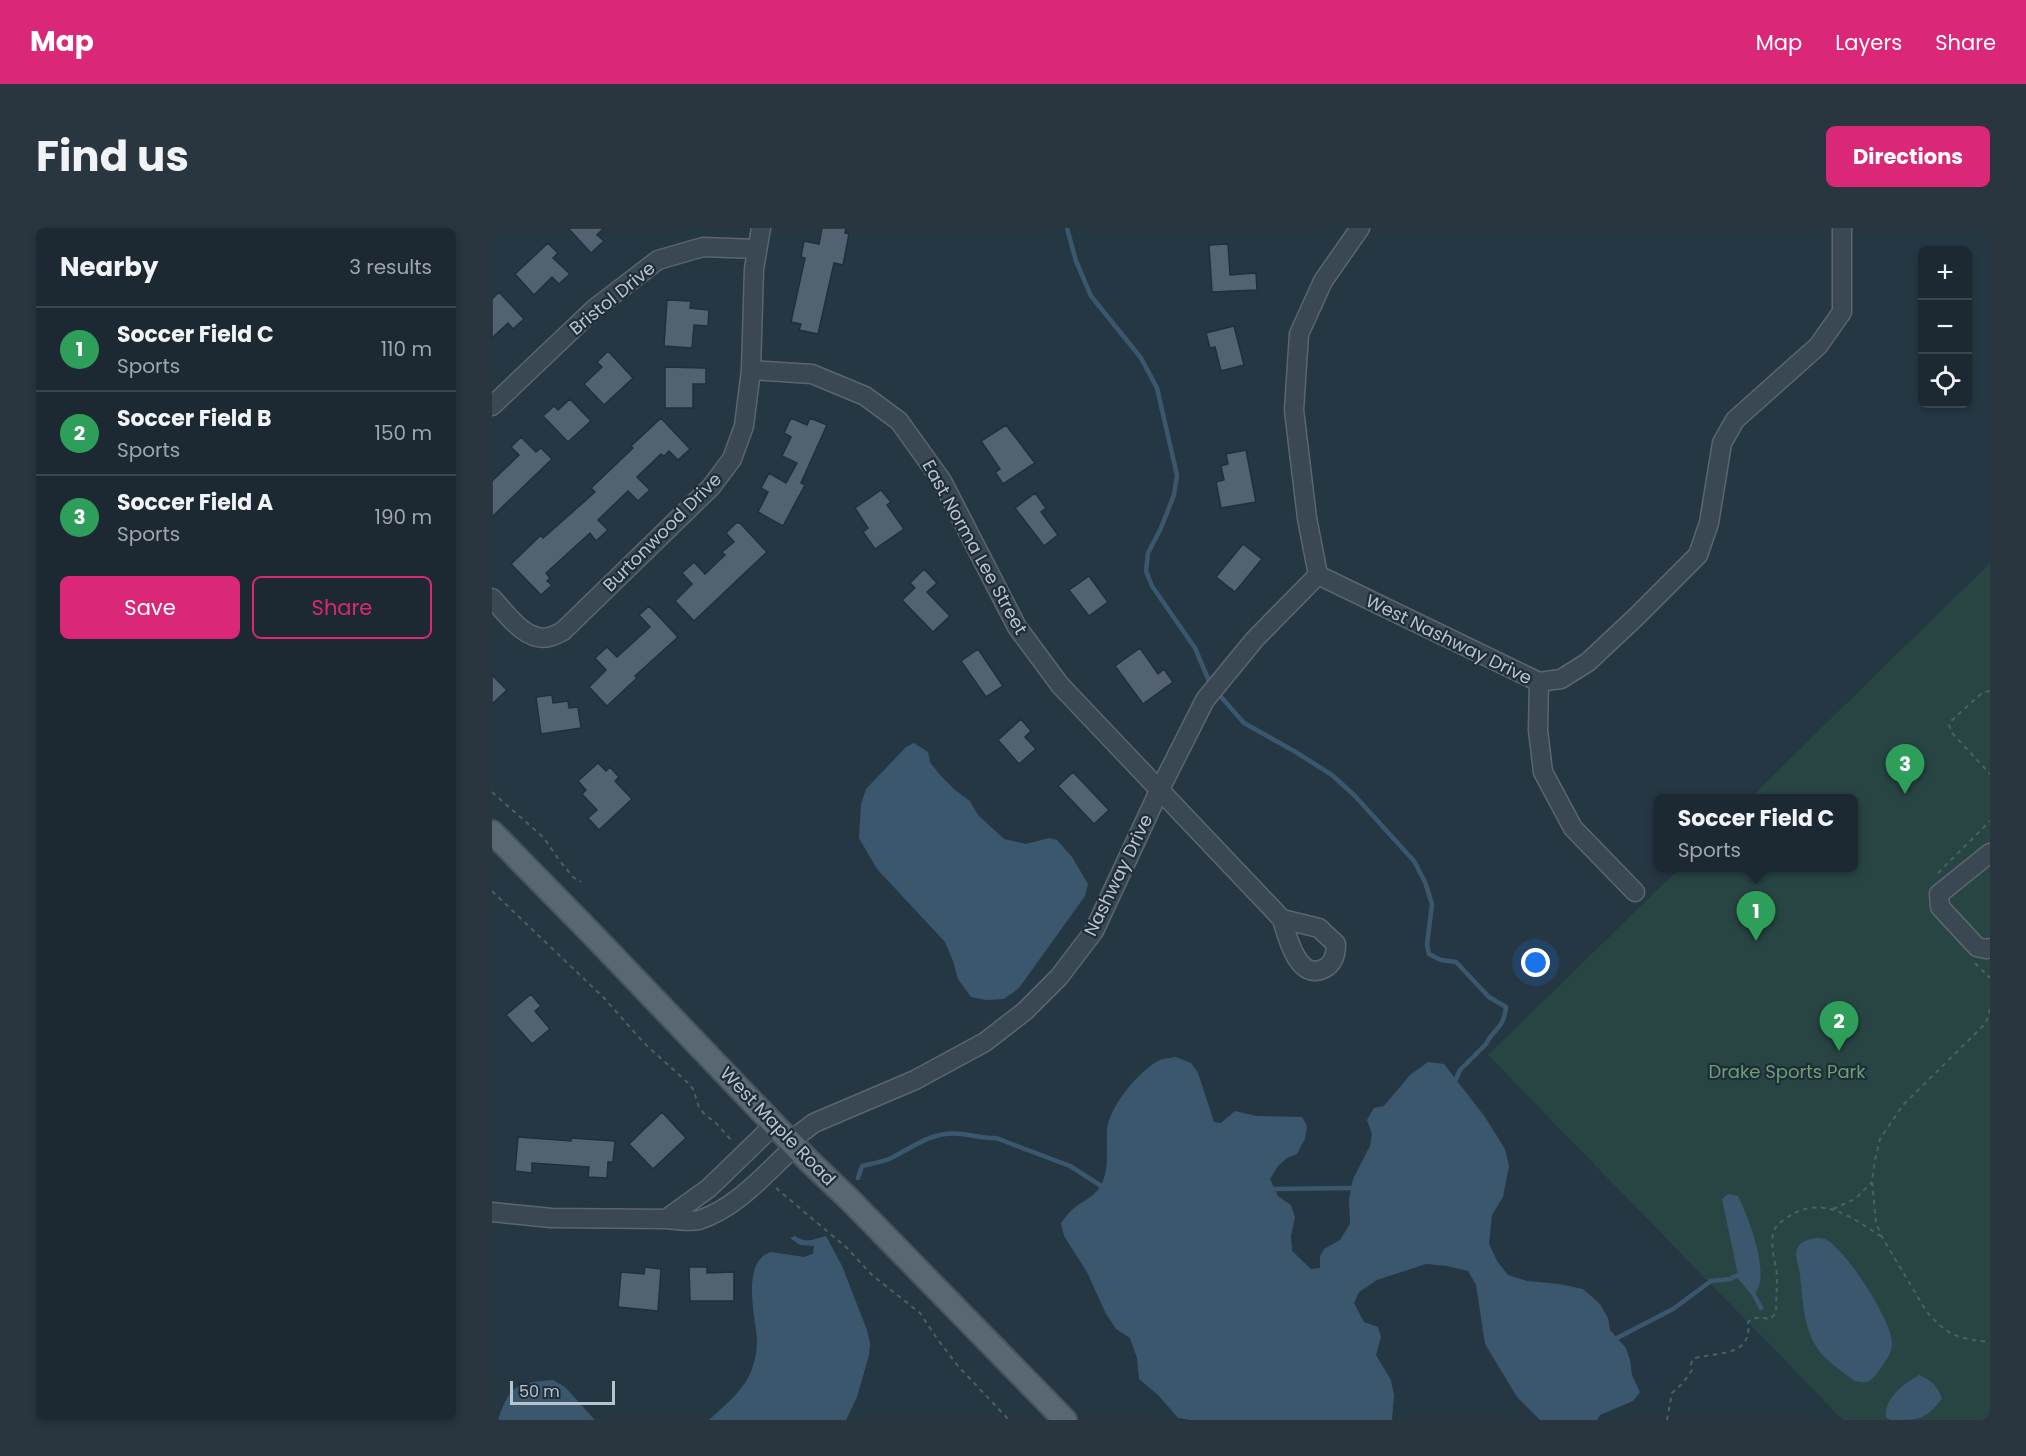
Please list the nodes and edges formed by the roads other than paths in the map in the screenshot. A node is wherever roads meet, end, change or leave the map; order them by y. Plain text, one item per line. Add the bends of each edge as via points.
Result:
1 (761, 228) edge
2 (1359, 228) edge
3 (1842, 228) edge
4 (757, 249) junction
5 (751, 370) junction
6 (492, 406) edge
7 (1317, 575) junction
8 (492, 598) edge
9 (1539, 682) junction
10 (1159, 791) junction
11 (492, 832) edge
12 (1990, 853) edge
13 (1635, 892) dead end
14 (1282, 919) dead end
15 (1990, 948) edge
16 (787, 1137) junction
17 (492, 1212) edge
18 (666, 1219) junction
19 (1065, 1420) edge

1 - 4 street, Burtonwood Drive
2 - 7 street via 1323,281 1299,334 1294,410
3 - 9 street, West Nashway Drive via 1842,312 1818,345 1734,420 1722,443 1709,523 1698,555 1588,662 1561,679
4 - 5 street, Burtonwood Drive
4 - 6 street, Bristol Drive via 703,247 658,260 594,309
5 - 8 street, Burtonwood Drive via 744,426 732,459 711,488 563,631 549,638 532,637
5 - 10 street, East Norma Lee Street via 812,374 865,396 899,421 942,481 1017,627 1060,685
7 - 9 street, West Nashway Drive
7 - 10 street, Nashway Drive via 1255,639 1205,700
9 - 13 street via 1538,730 1544,772 1573,828
10 - 14 street, East Norma Lee Street
10 - 16 street, Nashway Drive via 1094,931 1059,977 1024,1011 985,1042 915,1080
11 - 16 main road, West Maple Road
12 - 15 street via 1939,894 1940,908 1977,947
16 - 18 street via 729,1171
16 - 18 street via 733,1202 697,1220
16 - 19 main road, West Maple Road
17 - 18 street via 551,1218

